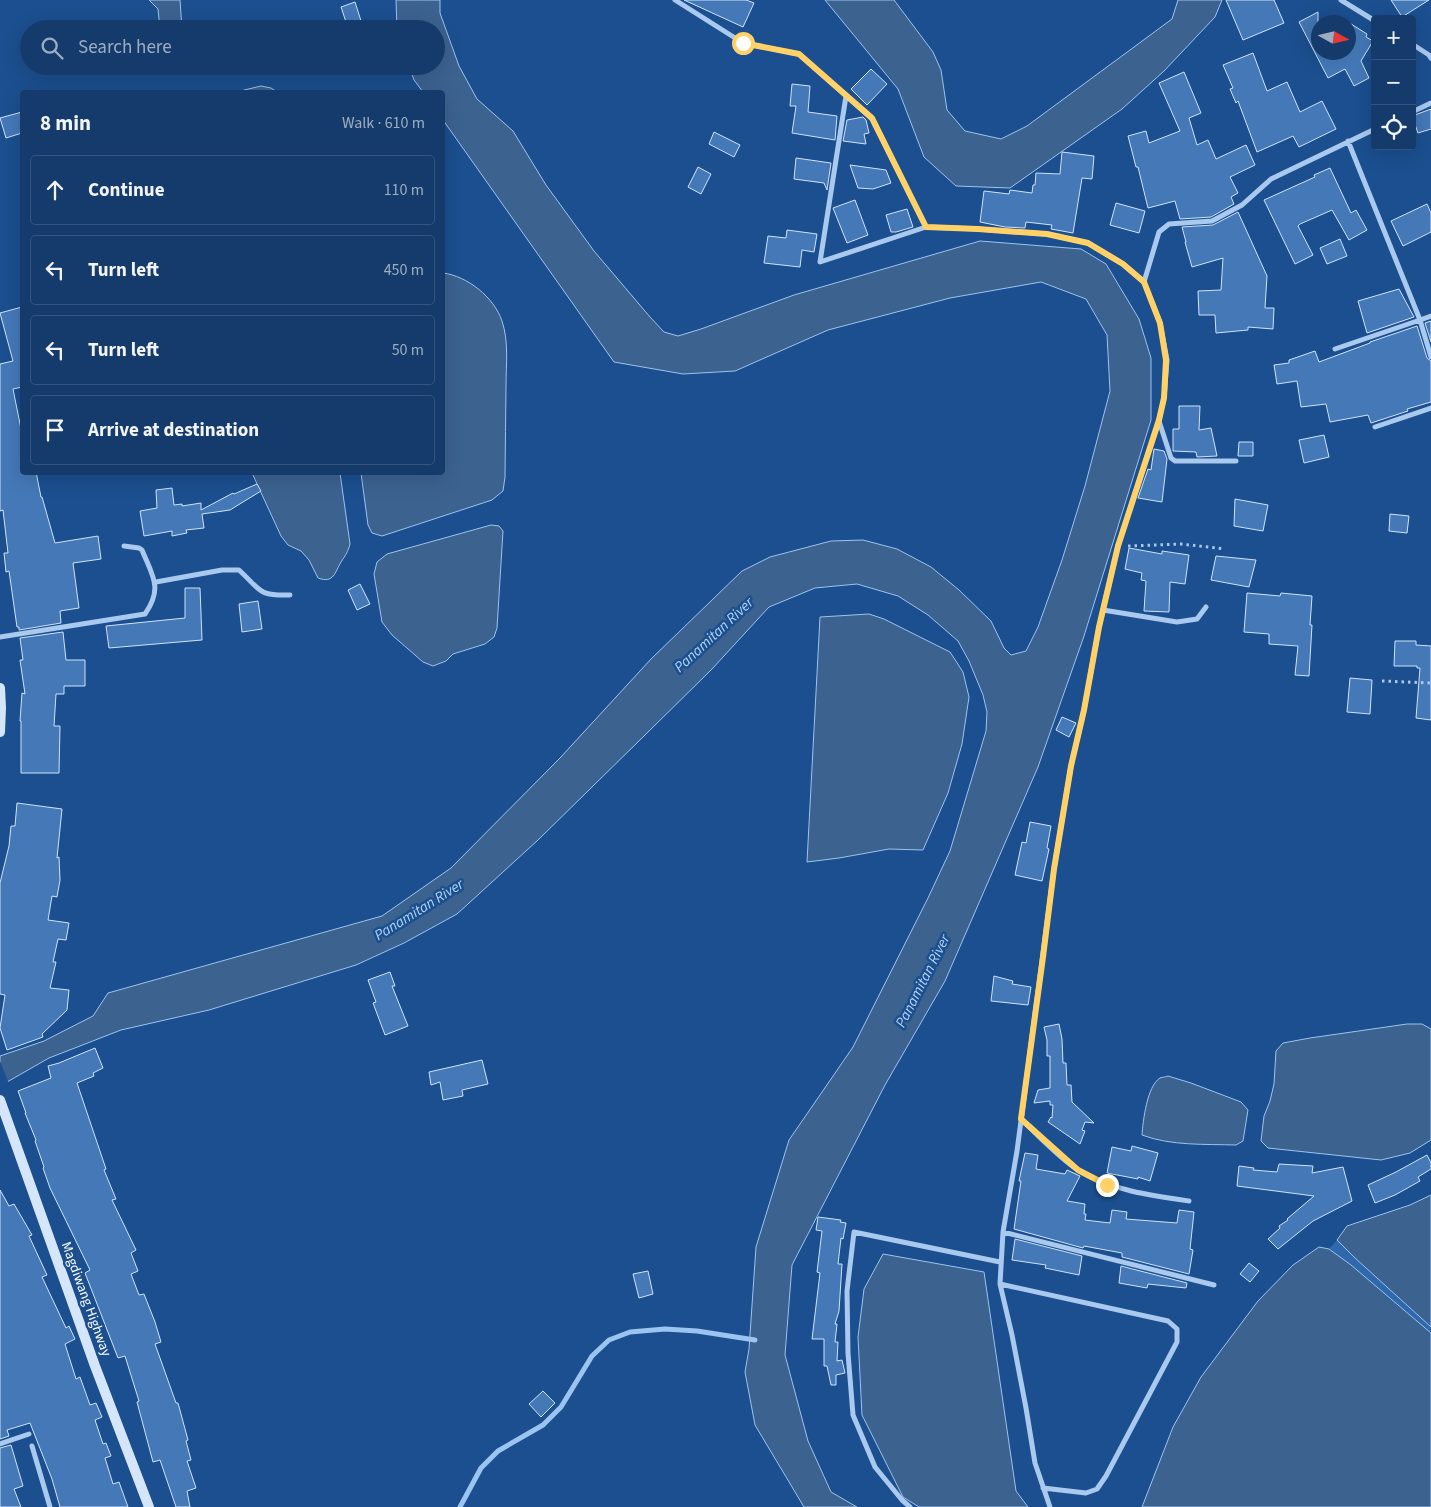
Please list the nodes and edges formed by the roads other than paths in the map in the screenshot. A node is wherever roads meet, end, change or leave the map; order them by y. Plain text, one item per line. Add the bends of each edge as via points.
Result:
1 (675, 0) edge
2 (1341, 0) edge
3 (1371, 19) edge
4 (1416, 46) edge
5 (1431, 58) edge
6 (846, 96) junction
7 (1431, 103) edge
8 (1416, 110) edge
9 (1371, 131) edge
10 (1348, 141) junction
11 (926, 227) junction
12 (1144, 282) junction
13 (1431, 316) edge
14 (1420, 320) junction
15 (1335, 349) dead end
16 (1431, 357) edge
17 (1431, 408) edge
18 (1159, 420) junction
19 (1374, 427) dead end
20 (1236, 461) dead end
21 (124, 546) dead end
22 (156, 582) junction
23 (290, 595) dead end
24 (1206, 607) dead end
25 (1103, 610) junction
26 (0, 637) edge
27 (0, 688) edge
28 (0, 732) edge
29 (0, 1100) edge
30 (1021, 1119) junction
31 (1188, 1201) dead end
32 (1003, 1232) junction
33 (1000, 1262) junction
34 (1000, 1284) junction
35 (1214, 1285) dead end
36 (28, 1434) dead end
37 (0, 1444) edge
38 (32, 1446) dead end
39 (1043, 1488) junction
40 (50, 1507) edge
41 (149, 1507) edge
42 (910, 1507) edge
43 (1050, 1507) edge

1 - 6 street via 743,43 799,54
2 - 3 street
4 - 5 street
6 - 11 street via 872,118
6 - 11 street via 820,262
7 - 8 street
9 - 10 street
10 - 12 street via 1271,179 1242,205 1212,221 1169,224 1159,232
10 - 14 street
11 - 12 street via 1047,234 1088,243 1123,264
12 - 18 street via 1160,323 1166,360
13 - 14 street
14 - 15 street
14 - 16 street
17 - 19 street
18 - 20 street via 1171,458 1176,461
18 - 25 street via 1118,546
21 - 22 street via 142,550
22 - 23 street via 239,570 262,592 271,596
22 - 26 street via 153,602 144,614
24 - 25 street via 1197,619 1177,622
25 - 30 street via 1054,869
27 - 28 main road
29 - 41 main road, Magdiwang Highway
30 - 31 street via 1078,1170 1107,1185
30 - 32 street
32 - 33 street
32 - 35 street
33 - 34 street
33 - 42 street via 854,1232 847,1291 853,1415 875,1467
34 - 39 street via 1035,1463
34 - 39 street via 1168,1321 1177,1329 1177,1342 1097,1489 1086,1493
36 - 37 street
38 - 40 street
39 - 43 street

